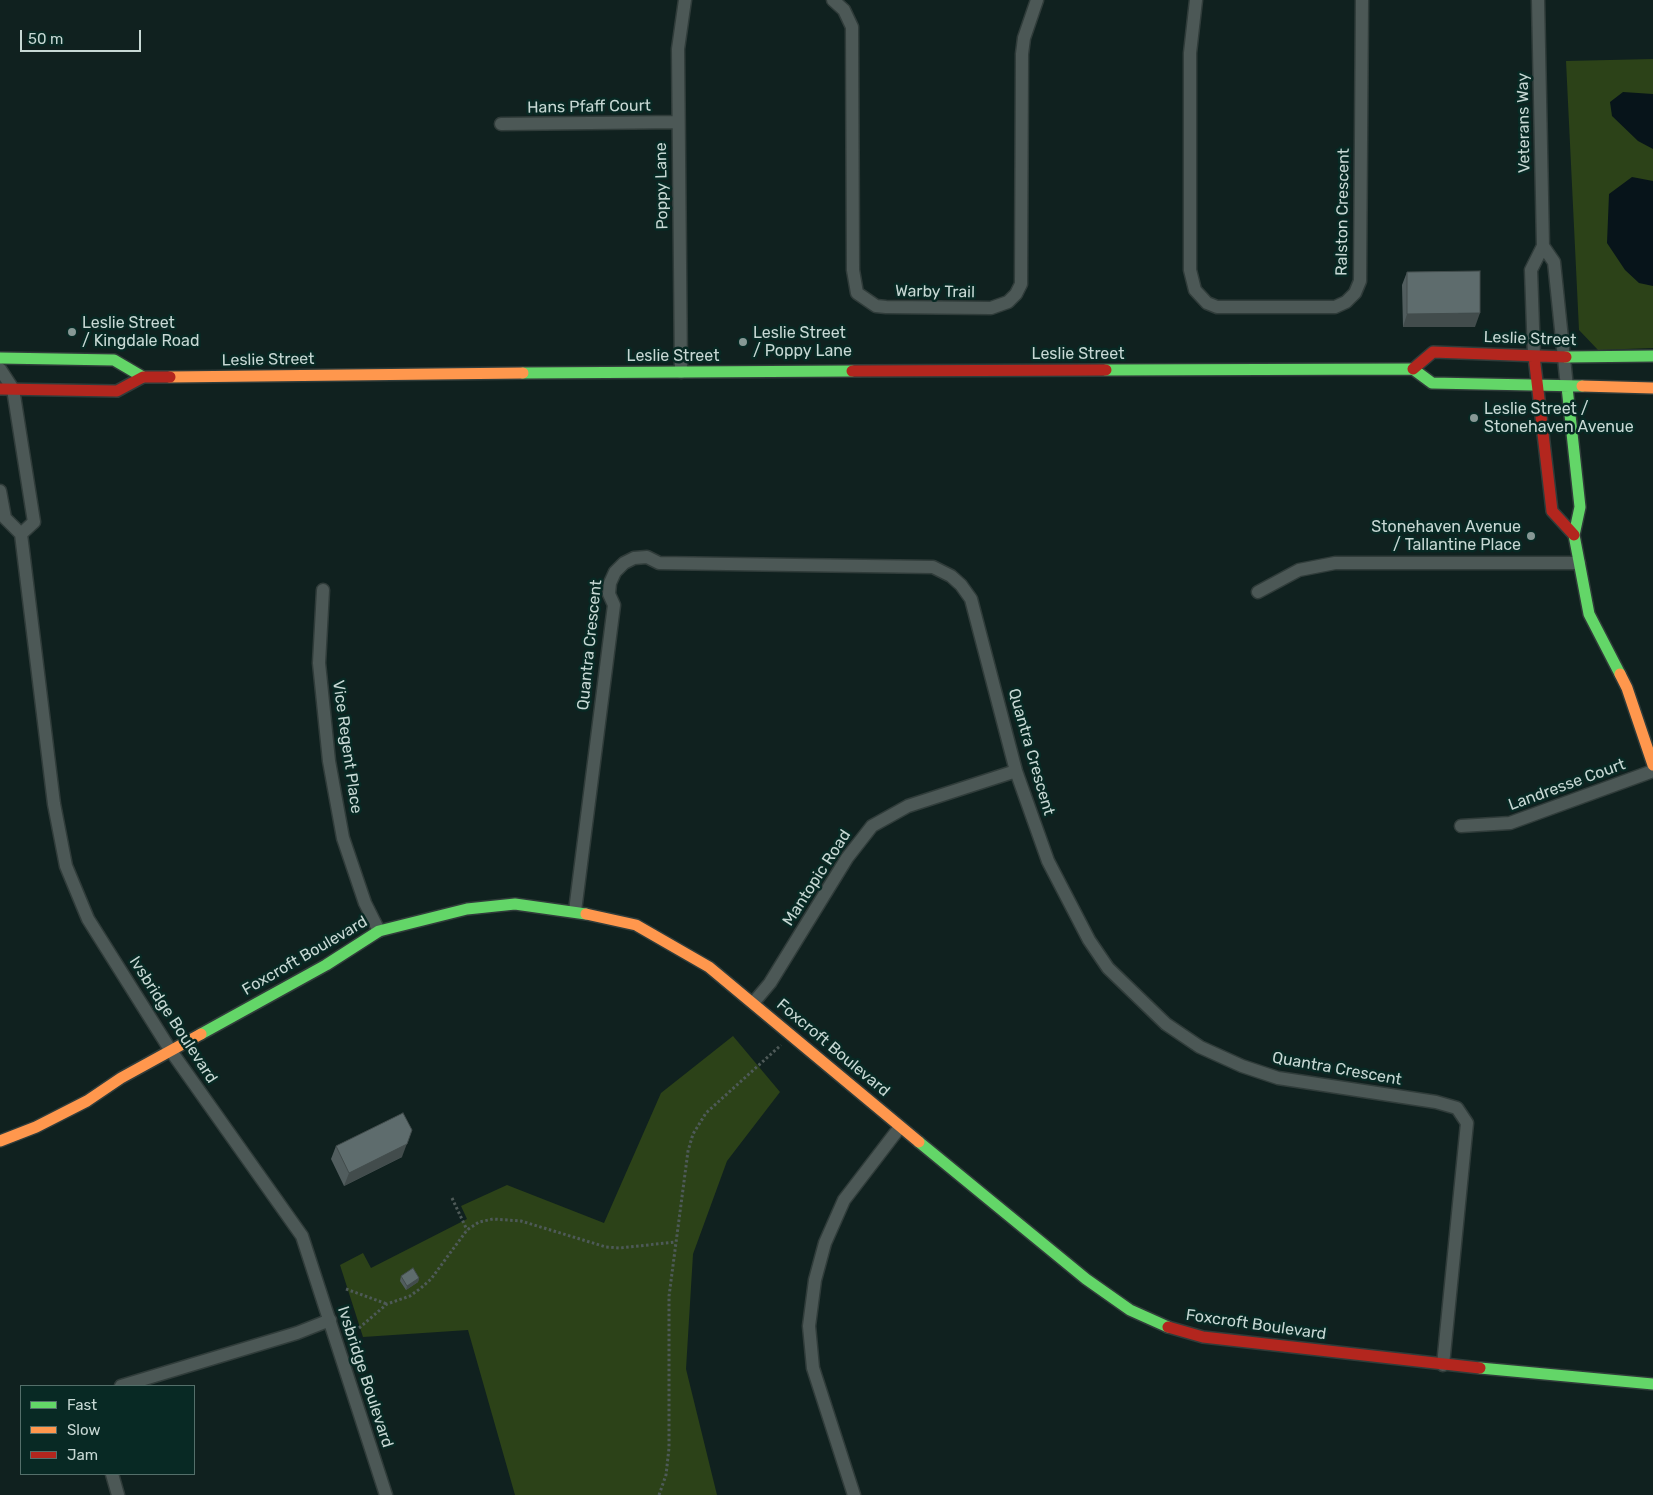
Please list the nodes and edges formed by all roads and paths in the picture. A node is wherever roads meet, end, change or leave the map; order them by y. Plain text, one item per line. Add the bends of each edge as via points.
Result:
1 (685, 0) edge
2 (833, 0) edge
3 (1037, 0) edge
4 (1196, 0) edge
5 (1362, 0) edge
6 (1538, 0) edge
7 (678, 122) junction
8 (501, 124) dead end
9 (1543, 246) junction
10 (1534, 356) junction
11 (1653, 356) edge
12 (1564, 357) junction
13 (0, 358) edge
14 (0, 369) edge
15 (1413, 369) junction
16 (681, 372) junction
17 (143, 377) junction
18 (1538, 386) junction
19 (1567, 387) junction
20 (1653, 388) edge
21 (0, 389) edge
22 (13, 389) junction
23 (0, 491) edge
24 (21, 534) junction
25 (1574, 535) junction
26 (1579, 563) junction
27 (323, 590) dead end
28 (1258, 592) dead end
29 (1653, 766) edge
30 (1016, 771) junction
31 (1653, 771) edge
32 (1461, 826) dead end
33 (575, 911) junction
34 (379, 931) junction
35 (754, 1002) junction
36 (792, 1034) junction
37 (171, 1050) junction
38 (900, 1127) junction
39 (0, 1141) edge
40 (452, 1198) dead end
41 (468, 1230) junction
42 (675, 1242) junction
43 (346, 1289) dead end
44 (387, 1304) junction
45 (330, 1320) junction
46 (359, 1328) dead end
47 (1443, 1365) junction
48 (1653, 1384) edge
49 (124, 1385) edge
50 (112, 1475) edge
51 (118, 1495) edge
52 (386, 1495) edge
53 (659, 1495) edge
54 (854, 1495) edge

1 - 7 street, Poppy Lane via 678,49
2 - 3 street, Warby Trail via 844,10 852,27 853,270 857,293 881,307 991,308 1008,302 1021,284 1022,54
4 - 5 street, Ralston Crescent via 1190,53 1190,270 1200,298 1225,308 1335,307 1355,293 1360,281 1361,263
6 - 9 street, Veterans Way
7 - 8 street, Hans Pfaff Court
7 - 16 street, Poppy Lane
9 - 10 street, Veterans Way via 1531,270
9 - 12 street, Veterans Way via 1554,262
10 - 12 street, Leslie Street
10 - 15 street, Leslie Street via 1432,352
10 - 18 street
11 - 12 street, Leslie Street
12 - 19 street, Veterans Way
13 - 17 street via 114,360
14 - 22 street
15 - 16 street, Leslie Street
15 - 18 street via 1432,384
16 - 17 street, Leslie Street
17 - 22 street, Leslie Street via 117,392
18 - 19 street
18 - 25 street via 1552,512
19 - 20 street
19 - 25 street via 1580,507
21 - 22 street, Leslie Street
22 - 24 street via 34,522
23 - 24 street via 5,518
24 - 37 street, Ivsbridge Boulevard via 54,804 66,866 88,919
25 - 26 street
26 - 28 street via 1335,562 1299,570
26 - 29 street via 1589,614 1627,688
27 - 34 street, Vice Regent Place via 320,662 329,762 343,838 365,903
30 - 33 street, Quantra Crescent via 971,599 951,576 933,567 659,563 647,557 634,558 615,572 610,583 609,594 614,604
30 - 35 street, Mantopic Road via 908,806 872,826 847,858 770,983
30 - 47 street, Quantra Crescent via 1048,860 1089,940 1108,968 1166,1024 1200,1047 1278,1078 1457,1108 1467,1122
31 - 32 street, Landresse Court via 1510,823
33 - 34 street, Foxcroft Boulevard via 515,904 467,909
33 - 35 street, Foxcroft Boulevard via 636,925 710,967
34 - 37 street, Foxcroft Boulevard via 326,965
35 - 36 street, Foxcroft Boulevard
36 - 38 street, Foxcroft Boulevard
36 - 42 path via 706,1113 693,1134
37 - 39 street, Foxcroft Boulevard via 88,1101 36,1128
37 - 45 street, Ivsbridge Boulevard via 302,1236
38 - 47 street, Foxcroft Boulevard via 1086,1279 1130,1310 1168,1327 1203,1337
38 - 54 street via 844,1200 825,1243 809,1326 813,1368
40 - 41 path
41 - 42 path via 486,1220 506,1218 606,1247
41 - 44 path via 431,1279 405,1299
42 - 53 path via 669,1296 668,1462
43 - 44 path
44 - 46 path
45 - 49 street
45 - 52 street, Ivsbridge Boulevard
47 - 48 street, Foxcroft Boulevard
50 - 51 street

